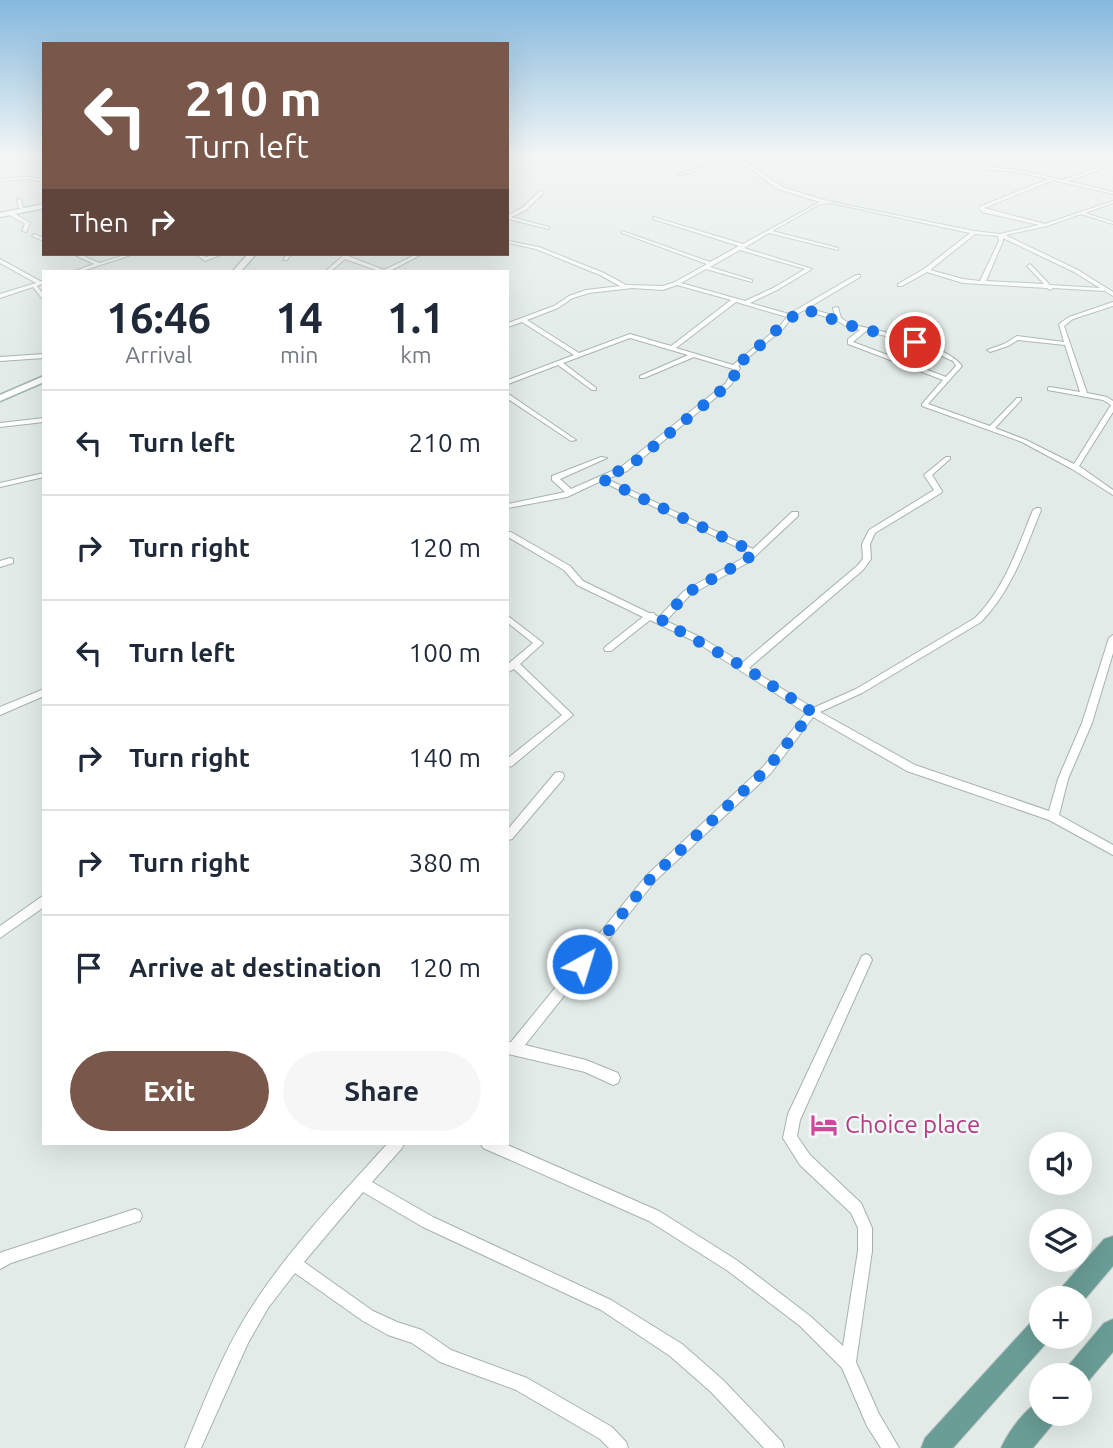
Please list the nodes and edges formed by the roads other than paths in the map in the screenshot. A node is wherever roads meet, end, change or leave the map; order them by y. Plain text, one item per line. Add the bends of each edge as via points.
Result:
1 (27, 224) edge
2 (531, 224) edge
3 (672, 224) edge
4 (784, 224) edge
5 (936, 224) edge
6 (1039, 224) edge
7 (1050, 224) edge
8 (1045, 225) junction
9 (547, 228) dead end
10 (24, 231) dead end
11 (624, 232) dead end
12 (770, 232) junction
13 (974, 232) junction
14 (34, 235) dead end
15 (1000, 235) junction
16 (42, 239) edge
17 (509, 242) edge
18 (742, 247) junction
19 (836, 249) dead end
20 (79, 256) edge
21 (127, 256) edge
22 (250, 256) edge
23 (347, 256) edge
24 (416, 256) edge
25 (0, 261) edge
26 (1030, 265) dead end
27 (708, 266) junction
28 (98, 267) edge
29 (238, 270) edge
30 (329, 270) edge
31 (382, 270) edge
32 (387, 270) edge
33 (926, 270) junction
34 (858, 276) dead end
35 (750, 281) dead end
36 (677, 283) junction
37 (982, 283) junction
38 (39, 284) edge
39 (900, 285) dead end
40 (624, 286) junction
41 (1050, 288) junction
42 (1111, 293) edge
43 (0, 296) edge
44 (734, 300) junction
45 (745, 303) junction
46 (1113, 304) edge
47 (836, 308) dead end
48 (805, 309) junction
49 (790, 316) junction
50 (838, 319) junction
51 (523, 320) junction
52 (509, 325) edge
53 (865, 329) junction
54 (1068, 344) junction
55 (672, 348) junction
56 (990, 350) dead end
57 (576, 354) junction
58 (693, 355) junction
59 (42, 356) edge
60 (0, 359) edge
61 (558, 362) junction
62 (735, 366) junction
63 (642, 377) dead end
64 (946, 379) junction
65 (42, 380) edge
66 (509, 382) edge
67 (594, 389) dead end
68 (1050, 389) dead end
69 (1084, 395) junction
70 (509, 397) edge
71 (0, 398) edge
72 (1019, 399) dead end
73 (1113, 405) edge
74 (42, 420) edge
75 (0, 425) edge
76 (992, 428) junction
77 (573, 440) dead end
78 (603, 458) dead end
79 (948, 458) dead end
80 (1075, 467) junction
81 (42, 475) edge
82 (602, 479) junction
83 (0, 485) edge
84 (570, 492) junction
85 (1113, 493) edge
86 (509, 506) edge
87 (1037, 510) dead end
88 (795, 514) dead end
89 (509, 535) edge
90 (754, 552) junction
91 (10, 561) dead end
92 (0, 564) edge
93 (651, 615) junction
94 (509, 620) edge
95 (662, 621) junction
96 (1113, 638) edge
97 (607, 649) dead end
98 (511, 666) edge
99 (744, 667) junction
100 (42, 693) edge
101 (0, 711) edge
102 (812, 712) junction
103 (509, 762) edge
104 (559, 776) dead end
105 (1053, 817) junction
106 (509, 835) edge
107 (1113, 850) edge
108 (42, 902) edge
109 (0, 933) edge
110 (866, 960) dead end
111 (510, 1049) edge
112 (613, 1078) dead end
113 (395, 1145) edge
114 (493, 1145) edge
115 (362, 1184) junction
116 (135, 1216) dead end
117 (1113, 1248) edge
118 (0, 1262) edge
119 (293, 1263) junction
120 (1080, 1286) edge
121 (1113, 1332) edge
122 (1029, 1343) edge
123 (848, 1362) junction
124 (1087, 1363) edge
125 (1034, 1426) edge
126 (193, 1448) edge
127 (620, 1448) edge
128 (776, 1448) edge
129 (891, 1448) edge
130 (935, 1448) edge
131 (1015, 1448) edge

1 - 10 street
2 - 9 street
3 - 18 street
4 - 12 street
5 - 13 street
6 - 8 street
7 - 8 street
8 - 15 street
11 - 27 street
12 - 18 street
12 - 19 street
13 - 15 street
13 - 33 street
14 - 16 street
15 - 37 street
15 - 42 street
17 - 40 street via 537,248
18 - 27 street
18 - 45 street via 809,269
20 - 28 street
21 - 28 street
22 - 29 main road
23 - 30 street
23 - 31 street
24 - 32 street
25 - 38 street
26 - 41 street
27 - 35 street
27 - 36 street
33 - 37 street
33 - 39 street
34 - 48 street
36 - 40 street via 663,288
36 - 44 street
37 - 41 street
38 - 43 street
40 - 51 street via 579,294
41 - 42 street
44 - 45 street
44 - 55 street
45 - 49 street
46 - 54 street via 1064,321 1061,325
47 - 50 street
48 - 49 street
48 - 50 street
49 - 62 street
50 - 53 street
51 - 52 street
51 - 57 street
53 - 64 street via 915,342 955,360 959,366
53 - 64 street via 850,343
54 - 56 street via 1017,338
54 - 69 street
55 - 57 street via 631,335
55 - 58 street
57 - 61 street
58 - 62 street
58 - 63 street
59 - 60 street
61 - 66 street
61 - 67 street
62 - 82 street via 729,384 631,465
64 - 76 street via 924,405
65 - 71 main road
68 - 69 street
69 - 73 street via 1104,398
70 - 77 street
72 - 76 street
73 - 80 street
74 - 75 street
76 - 80 street
78 - 84 street via 555,478
79 - 99 street via 928,475 938,491 872,532 866,544 867,559 860,568
80 - 85 street
81 - 83 street
82 - 84 street
82 - 90 street
84 - 86 street
87 - 102 street via 993,607 859,691
88 - 90 street
89 - 93 street via 567,568 580,583
90 - 95 street via 687,593
91 - 92 street
93 - 95 street
93 - 97 street
94 - 98 street via 540,643
95 - 99 street
96 - 105 street
98 - 103 street via 568,715
99 - 102 street
100 - 101 street
102 - 105 street via 911,768
102 - 111 street via 767,769 651,878
104 - 106 street
105 - 107 street
108 - 109 street
110 - 123 street via 793,1119 790,1139 805,1160 856,1208 865,1228
111 - 112 street via 586,1066
113 - 115 street
114 - 123 street via 654,1216 733,1266 805,1321
115 - 119 street
115 - 128 street via 428,1222 606,1305 676,1350
116 - 118 street
117 - 120 main road
119 - 126 street via 262,1306
119 - 127 street via 368,1316 416,1336 446,1356 521,1384 606,1433
121 - 124 main road
122 - 130 main road
123 - 129 street via 873,1420
125 - 131 main road

